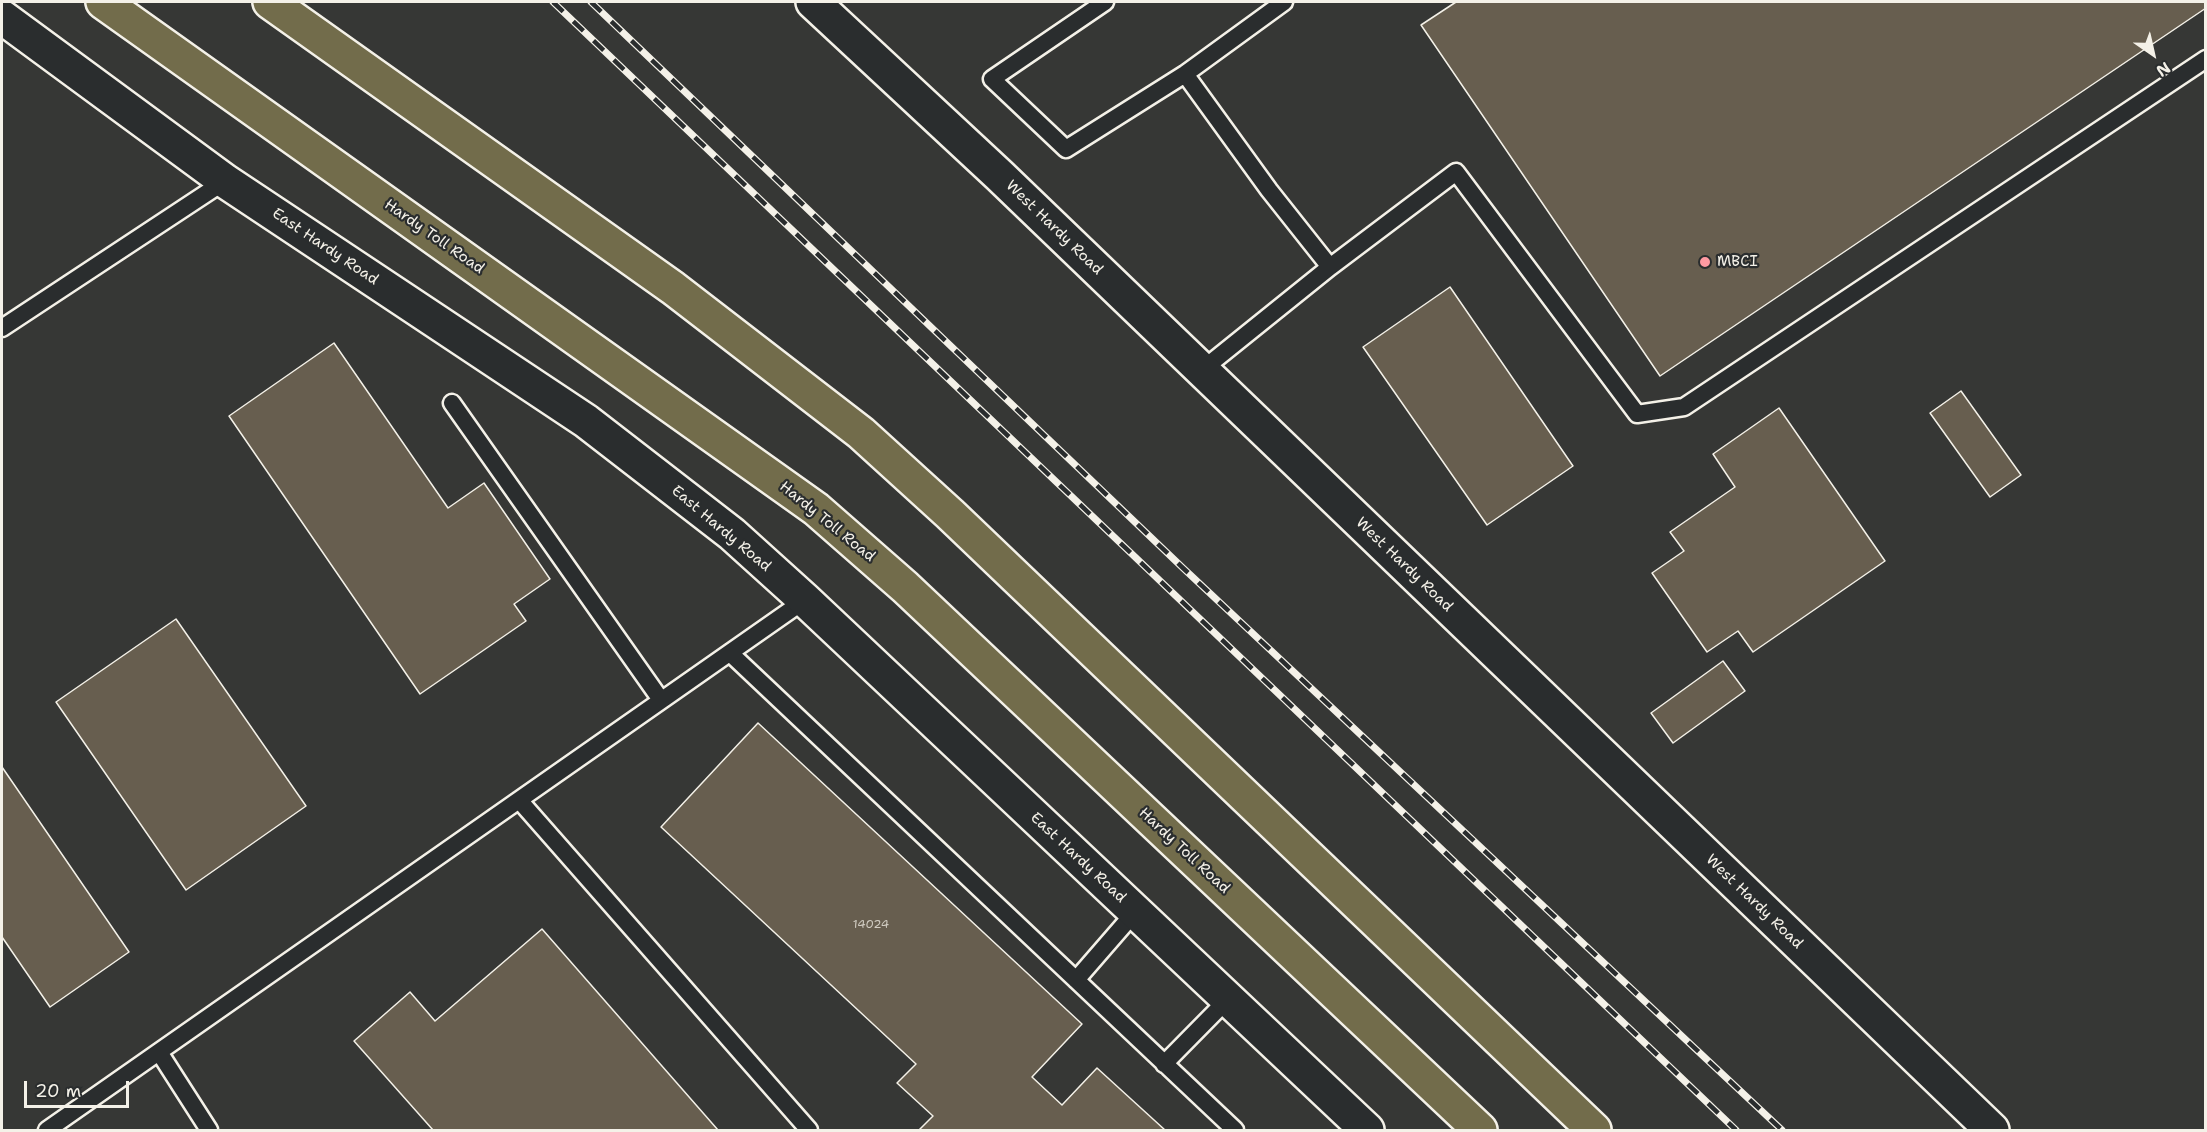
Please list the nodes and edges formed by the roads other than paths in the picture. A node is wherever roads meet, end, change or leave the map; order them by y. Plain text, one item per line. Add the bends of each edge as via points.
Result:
1 (103, 2) edge
2 (270, 2) edge
3 (813, 2) edge
4 (1105, 2) edge
5 (1284, 2) edge
6 (2, 17) edge
7 (2205, 59) edge
8 (1185, 74) junction
9 (225, 181) junction
10 (1330, 267) junction
11 (2, 328) edge
12 (1202, 370) junction
13 (452, 403) dead end
14 (804, 600) junction
15 (730, 653) junction
16 (661, 700) junction
17 (519, 800) junction
18 (1135, 912) junction
19 (1076, 980) junction
20 (1228, 999) junction
21 (159, 1052) junction
22 (1164, 1064) junction
23 (47, 1131) edge
24 (209, 1131) edge
25 (809, 1131) edge
26 (1235, 1131) edge
27 (1367, 1131) edge
28 (1479, 1131) edge
29 (1594, 1131) edge
30 (1992, 1131) edge

1 - 28 highway, Hardy Toll Road via 816,509 905,587
2 - 29 highway via 673,288 861,433 959,522
3 - 12 main road, West Hardy Road
4 - 8 lane via 992,79 1066,149
5 - 8 lane
6 - 9 main road, East Hardy Road
7 - 10 lane via 1684,407 1637,414 1456,172
8 - 10 lane
9 - 11 lane
9 - 14 main road, East Hardy Road via 586,421 732,534
10 - 12 lane
12 - 30 main road, West Hardy Road
13 - 16 lane
14 - 15 lane
14 - 18 main road, East Hardy Road
15 - 16 lane
15 - 19 lane
16 - 17 lane
17 - 21 lane
17 - 25 lane
18 - 19 lane
18 - 20 main road, East Hardy Road
19 - 22 lane
20 - 22 lane
20 - 27 main road, East Hardy Road
21 - 23 lane
21 - 24 lane
22 - 26 lane

